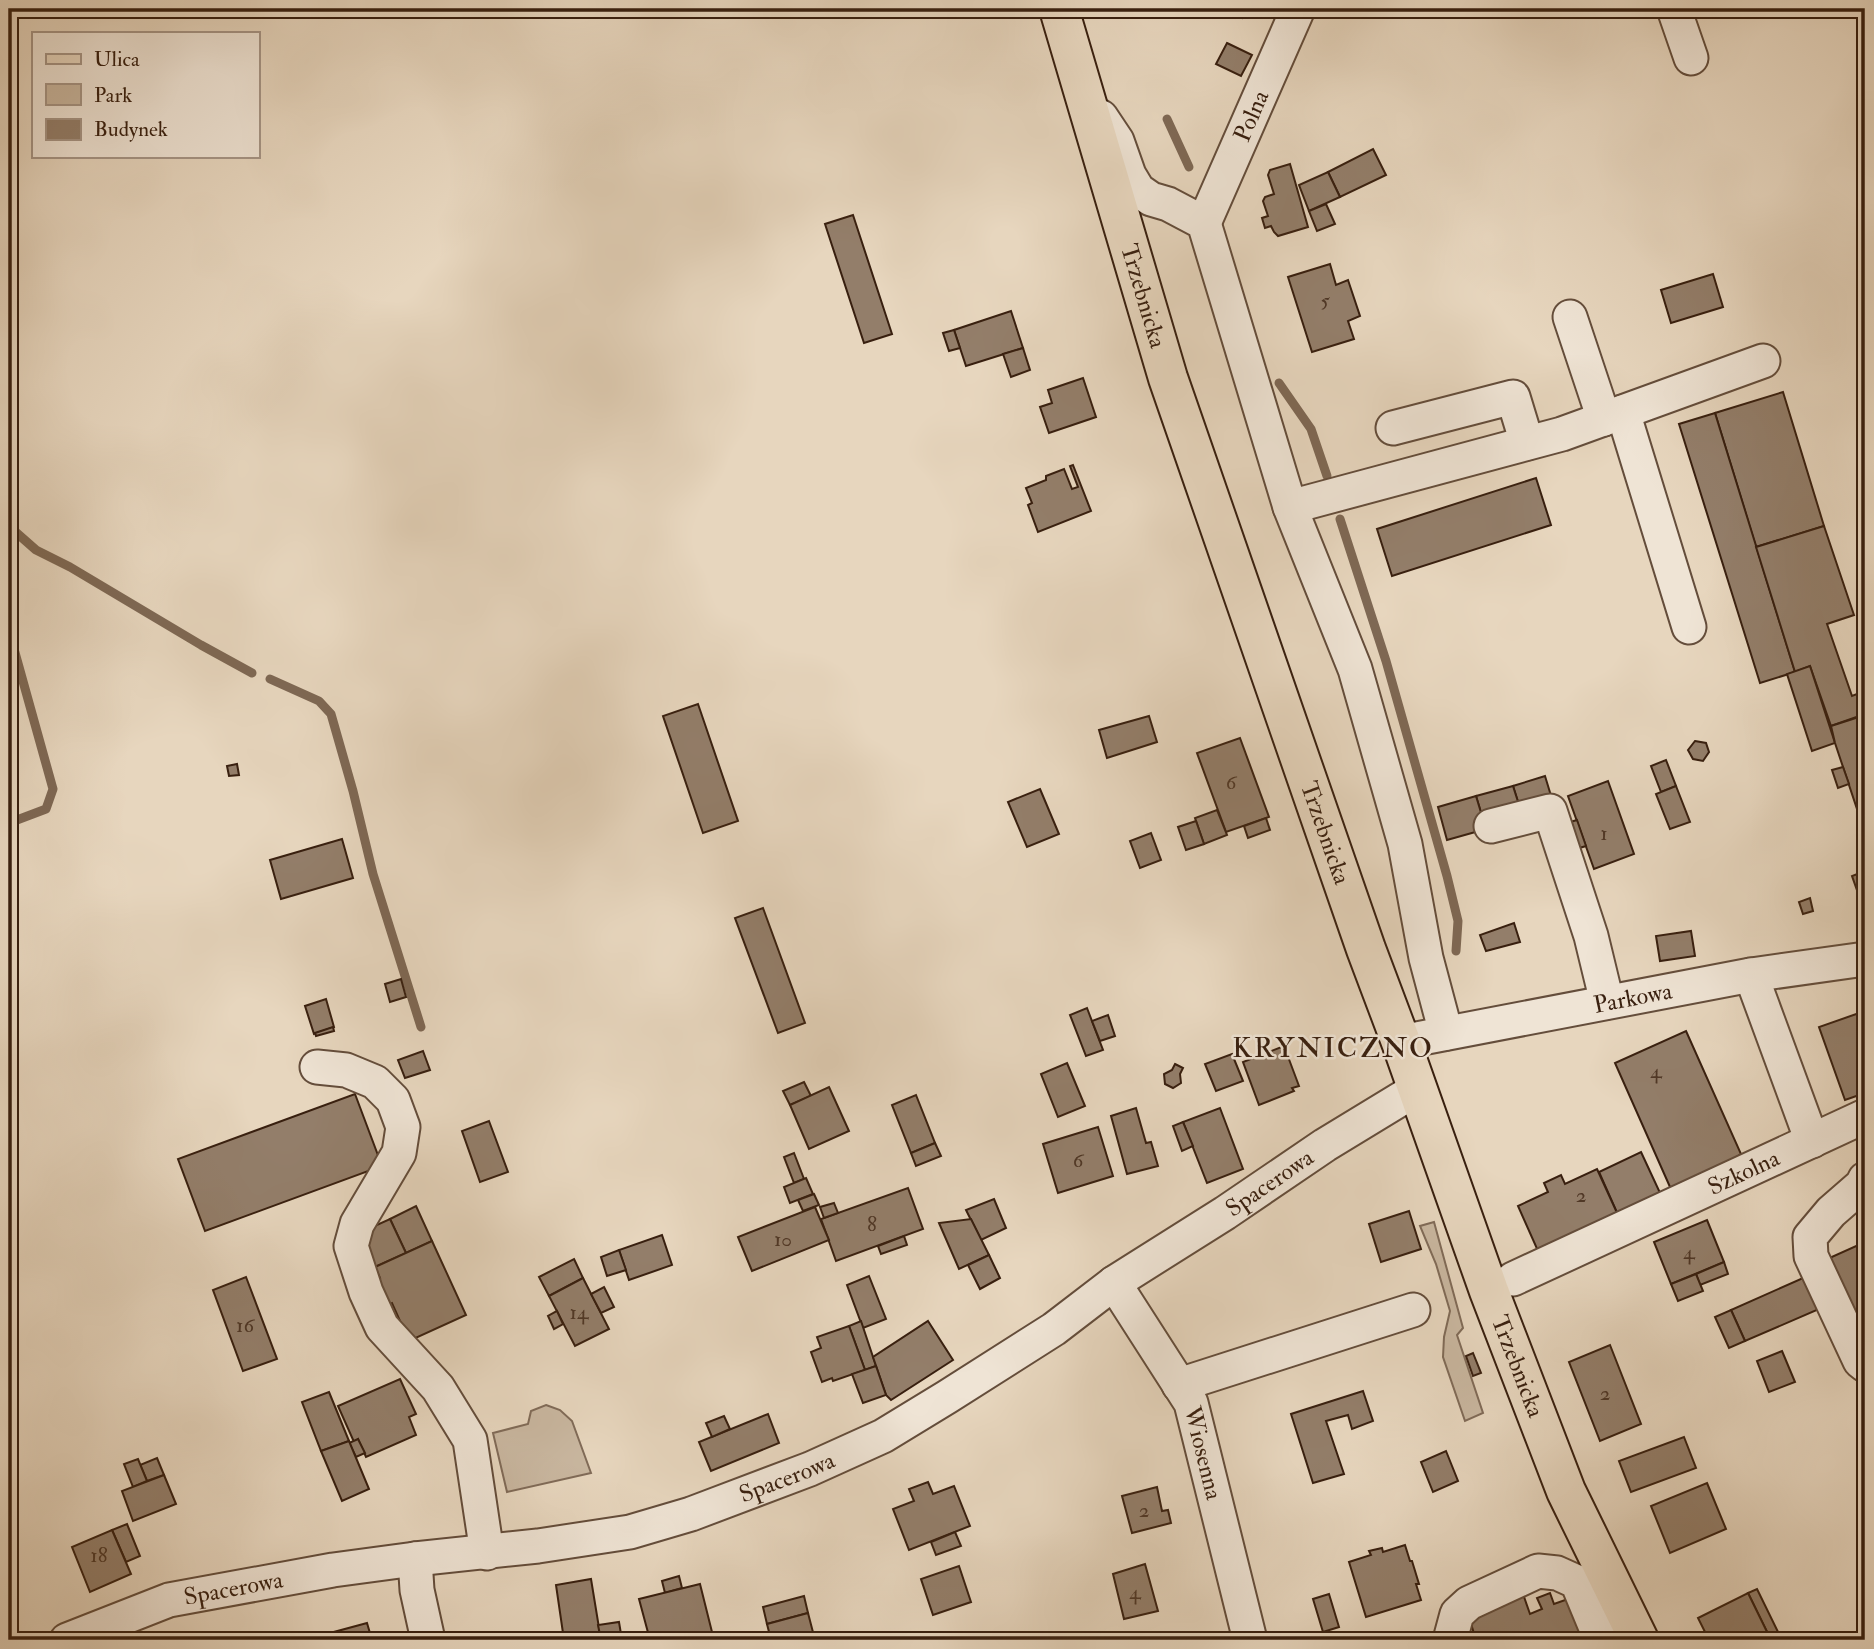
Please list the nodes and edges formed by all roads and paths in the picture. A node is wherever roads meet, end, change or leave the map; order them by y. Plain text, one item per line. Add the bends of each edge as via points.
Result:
1 (1059, 9) edge
2 (1298, 9) edge
3 (1674, 9) edge
4 (1691, 58) dead end
5 (1084, 92) junction
6 (1204, 223) junction
7 (1570, 317) dead end
8 (1763, 361) dead end
9 (1613, 416) junction
10 (1393, 428) dead end
11 (1527, 443) junction
12 (1290, 506) junction
13 (1689, 627) dead end
14 (1491, 826) dead end
15 (1865, 959) edge
16 (1751, 975) junction
17 (1607, 1002) junction
18 (1446, 1033) junction
19 (1401, 1042) junction
20 (317, 1067) dead end
21 (1417, 1089) junction
22 (1865, 1117) edge
23 (1812, 1141) junction
24 (1865, 1179) edge
25 (1513, 1279) dead end
26 (1114, 1283) junction
27 (1413, 1310) dead end
28 (1865, 1365) edge
29 (1180, 1385) junction
30 (487, 1553) junction
31 (415, 1559) junction
32 (67, 1640) edge
33 (428, 1640) edge
34 (1250, 1640) edge
35 (1450, 1640) edge
36 (1601, 1640) edge
37 (1639, 1640) edge

1 - 5 main road, Trzebnicka
2 - 6 street, Polna
3 - 4 street
5 - 6 street via 1117,141 1138,190
5 - 19 main road, Trzebnicka via 1168,378
6 - 12 street
7 - 9 street
8 - 9 street
9 - 11 street
9 - 13 street
10 - 11 street via 1513,397
11 - 12 street
12 - 18 street via 1355,669 1405,844
14 - 17 street via 1550,811 1591,936
15 - 16 street, Parkowa
16 - 17 street, Parkowa
16 - 23 street
17 - 18 street, Parkowa
18 - 19 street, Parkowa
19 - 21 main road, Trzebnicka
20 - 30 street via 346,1070 375,1082 393,1100 403,1127 399,1153 357,1224 351,1246 382,1327 438,1388 470,1440
21 - 26 street, Spacerowa
21 - 37 main road, Trzebnicka via 1566,1490
22 - 23 street, Szkolna
23 - 25 street, Szkolna
24 - 28 street via 1810,1237 1811,1256
26 - 29 street, Wiosenna
26 - 30 street, Spacerowa via 1054,1329 937,1404 883,1436 810,1469 630,1532
27 - 29 street
29 - 34 street, Wiosenna via 1191,1403
30 - 31 street, Spacerowa
31 - 32 street, Spacerowa via 169,1600
31 - 33 street
35 - 36 street via 1457,1614 1469,1603 1538,1571 1577,1581

